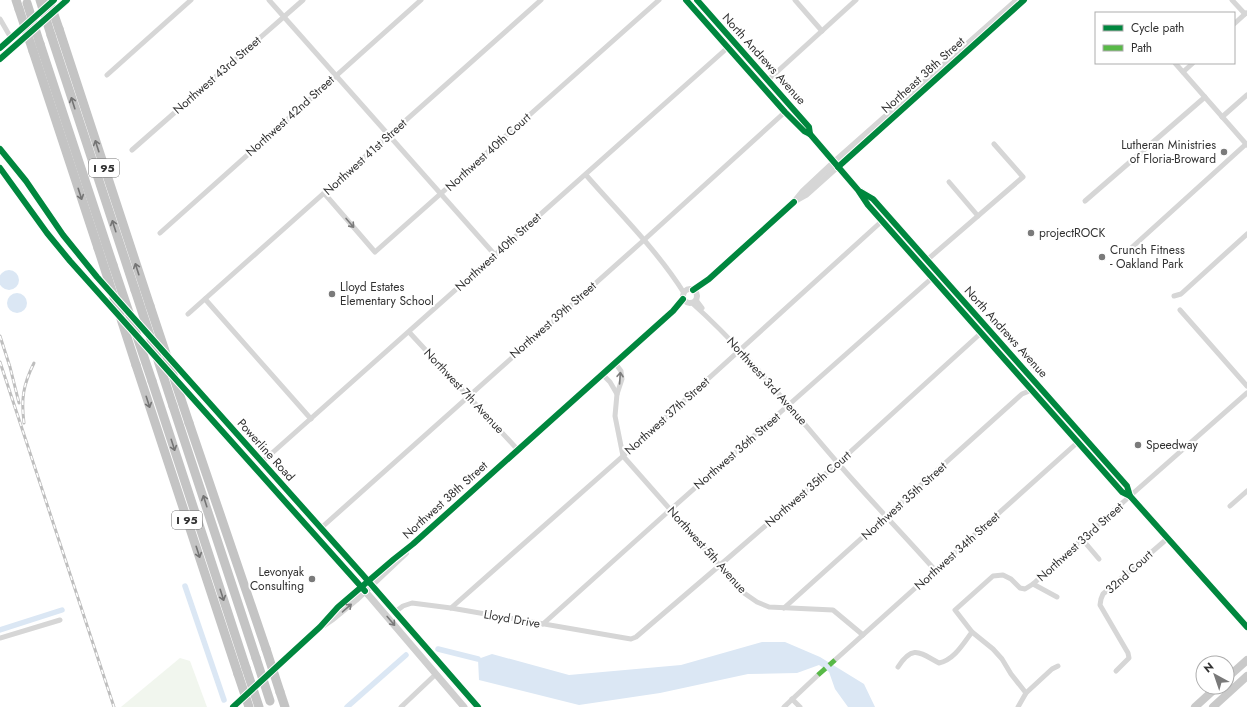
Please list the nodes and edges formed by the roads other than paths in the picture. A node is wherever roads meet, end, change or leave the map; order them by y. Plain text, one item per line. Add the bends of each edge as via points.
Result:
1 (16, 0) edge
2 (40, 0) edge
3 (50, 0) edge
4 (54, 0) edge
5 (67, 0) edge
6 (191, 0) edge
7 (269, 0) edge
8 (303, 0) edge
9 (421, 0) edge
10 (541, 0) edge
11 (659, 0) edge
12 (686, 0) edge
13 (697, 0) edge
14 (795, 0) edge
15 (856, 0) edge
16 (1017, 0) edge
17 (1024, 0) edge
18 (1232, 0) edge
19 (26, 1) edge
20 (1246, 13) edge
21 (284, 17) junction
22 (0, 19) edge
23 (1235, 23) edge
24 (822, 31) junction
25 (11, 38) junction
26 (734, 42) junction
27 (728, 47) junction
28 (0, 48) edge
29 (0, 59) edge
30 (1176, 64) edge
31 (1191, 64) edge
32 (1183, 72) junction
33 (107, 75) dead end
34 (336, 76) junction
35 (768, 80) junction
36 (1247, 95) edge
37 (1205, 97) junction
38 (785, 112) junction
39 (1222, 117) junction
40 (810, 134) junction
41 (389, 135) junction
42 (994, 144) dead end
43 (1247, 144) edge
44 (0, 149) edge
45 (132, 150) dead end
46 (836, 164) junction
47 (0, 168) edge
48 (586, 175) junction
49 (949, 182) dead end
50 (858, 190) junction
51 (324, 193) junction
52 (441, 194) junction
53 (1085, 200) dead end
54 (978, 216) junction
55 (882, 221) junction
56 (160, 233) dead end
57 (1247, 234) edge
58 (644, 240) junction
59 (1129, 250) dead end
60 (494, 255) junction
61 (914, 257) junction
62 (927, 260) junction
63 (70, 261) junction
64 (97, 277) junction
65 (932, 278) junction
66 (944, 278) junction
67 (690, 296) junction
68 (1174, 296) dead end
69 (205, 299) junction
70 (1180, 310) dead end
71 (188, 314) dead end
72 (409, 332) junction
73 (981, 333) junction
74 (740, 351) junction
75 (615, 363) junction
76 (602, 374) junction
77 (1032, 379) junction
78 (1026, 384) junction
79 (1038, 385) junction
80 (1247, 386) edge
81 (1032, 391) junction
82 (1247, 393) edge
83 (617, 394) junction
84 (1022, 394) junction
85 (468, 396) junction
86 (790, 405) junction
87 (311, 419) junction
88 (1078, 442) junction
89 (518, 450) junction
90 (241, 452) junction
91 (623, 456) junction
92 (262, 462) junction
93 (838, 463) junction
94 (263, 477) junction
95 (282, 485) junction
96 (1247, 491) edge
97 (1130, 496) junction
98 (1230, 506) dead end
99 (670, 510) junction
100 (887, 516) junction
101 (321, 528) junction
102 (1168, 538) junction
103 (1082, 539) junction
104 (1099, 559) dead end
105 (720, 566) junction
106 (935, 570) junction
107 (370, 583) junction
108 (1034, 584) junction
109 (363, 589) junction
110 (1057, 598) dead end
111 (451, 608) junction
112 (784, 608) junction
113 (395, 612) junction
114 (60, 620) dead end
115 (543, 624) junction
116 (1247, 627) edge
117 (972, 632) junction
118 (863, 635) junction
119 (0, 638) edge
120 (631, 639) joint
121 (835, 660) dead end
122 (1247, 660) edge
123 (1058, 666) dead end
124 (898, 667) dead end
125 (1116, 671) dead end
126 (1235, 671) edge
127 (436, 674) junction
128 (818, 675) dead end
129 (1247, 676) edge
130 (1026, 693) junction
131 (1208, 695) edge
132 (792, 699) junction
133 (271, 704) edge
134 (232, 707) edge
135 (249, 707) edge
136 (259, 707) edge
137 (285, 707) edge
138 (401, 707) edge
139 (464, 707) edge
140 (478, 707) edge
141 (784, 707) edge
142 (800, 707) edge
143 (1018, 707) edge
144 (1195, 707) edge
145 (1213, 707) edge

1 -> 135 highway, I 95, bridge
133 -> 2 highway, bridge
137 -> 3 highway, I 95, bridge via 188,422
4 - 25 main road
5 - 29 main road
6 - 33 street
7 - 21 street
8 - 21 street, Northwest 43rd Street
9 - 34 street, Northwest 42nd Street
10 - 41 street, Northwest 41st Street
11 - 52 street, Northwest 40th Court
12 - 27 main road, North Andrews Avenue
13 - 26 main road, North Andrews Avenue
14 - 24 street
15 - 24 street
16 - 46 street, Northeast 38th Street
17 - 46 street, Northeast 38th Street
18 - 20 street
19 -> 136 highway, bridge
20 - 23 street
21 - 34 street
21 - 45 street, Northwest 43rd Street
22 - 25 street
24 - 35 street
25 - 28 main road
26 - 27 street, Northwest 40th Street
26 - 35 main road, North Andrews Avenue
27 - 38 main road, North Andrews Avenue
27 - 48 street, Northwest 40th Street
30 - 32 street
31 - 32 street
32 - 37 street
34 - 41 street
34 - 56 street, Northwest 42nd Street
35 - 40 main road, North Andrews Avenue via 809,127
36 - 39 street
37 - 39 street
37 - 53 street
38 - 40 main road, North Andrews Avenue
38 - 58 street, Northwest 39th Street
39 - 43 street
40 - 46 main road, North Andrews Avenue
41 - 51 street, Northwest 41st Street
41 - 52 street
42 - 54 street via 1024,177
43 - 59 street
44 - 64 main road, Powerline Road
46 - 50 main road, North Andrews Avenue
46 - 67 street, Northwest 38th Street via 803,191
47 - 63 main road, Powerline Road
48 - 58 street, Northwest 3rd Avenue
48 - 60 street, Northwest 40th Street
49 - 54 street
50 - 55 main road, North Andrews Avenue
50 - 62 main road, North Andrews Avenue via 873,199
51 -> 52 street, Northwest 40th Court via 375,252
51 - 69 street, Northwest 41st Street
52 - 60 street
54 - 62 street
55 - 61 main road, North Andrews Avenue
55 - 74 street, Northwest 37th Street
57 - 68 street via 1181,294
58 - 67 street, Northwest 3rd Avenue
58 - 85 street, Northwest 39th Street
60 - 72 street, Northwest 40th Street
61 - 62 main road
61 - 65 main road, North Andrews Avenue
62 - 66 main road, North Andrews Avenue
63 - 64 main road via 81,265
63 - 90 main road, Powerline Road
64 - 92 main road, Powerline Road
65 - 66 main road
65 - 73 main road, North Andrews Avenue
65 - 86 street, Northwest 36th Street
66 - 77 main road, North Andrews Avenue
67 - 74 street, Northwest 3rd Avenue
67 - 75 street, Northwest 38th Street
69 - 71 street, Northwest 41st Street
69 - 87 street
70 - 80 street
72 - 85 street, Northwest 7th Avenue
72 - 87 street, Northwest 40th Street
73 - 78 main road, North Andrews Avenue
73 - 93 street, Northwest 35th Court
74 - 86 street, Northwest 3rd Avenue
74 - 91 street, Northwest 37th Street
75 - 76 street, Northwest 38th Street
83 -> 75 street, Northwest 5th Avenue via 622,379 621,371
76 - 83 street
76 - 89 street, Northwest 38th Street
77 - 78 street, Northwest 35th Street
77 - 79 main road, North Andrews Avenue
78 - 81 main road, North Andrews Avenue
78 - 84 street, Northwest 35th Street
79 - 81 street, Northwest 35th Street
79 - 97 main road, North Andrews Avenue via 1127,486
81 - 84 street, Northwest 35th Street
81 - 88 main road, North Andrews Avenue
82 - 97 street, Northwest 33rd Street
83 - 91 street, Northwest 5th Avenue via 614,416
84 - 100 street, Northwest 35th Street
85 - 89 street, Northwest 7th Avenue
85 - 101 street, Northwest 39th Street
86 - 93 street, Northwest 3rd Avenue
86 - 99 street, Northwest 36th Street
87 - 92 street, Northwest 40th Street
88 - 97 main road, North Andrews Avenue via 1122,492
88 - 106 street, Northwest 34th Street
89 - 107 street, Northwest 38th Street via 413,544 401,559
90 - 92 main road via 255,461
90 - 94 main road, Powerline Road
91 - 99 street, Northwest 5th Avenue
91 - 111 street, Northwest 37th Street
92 - 95 main road, Powerline Road
93 - 100 street, Northwest 3rd Avenue
93 - 105 street, Northwest 35th Court
94 - 95 main road via 269,477
94 - 109 main road, Powerline Road
95 - 101 main road, Powerline Road
96 - 98 street
97 - 102 main road, North Andrews Avenue
97 - 103 street, Northwest 33rd Street
99 - 105 street, Northwest 5th Avenue
99 - 115 street, Northwest 36th Street
100 - 106 street, Northwest 3rd Avenue
100 - 112 street, Northwest 35th Street
101 - 107 main road, Powerline Road
102 - 116 main road, North Andrews Avenue
102 - 125 street, 32nd Court via 1103,594 1101,599 1100,605 1128,653 1129,658
103 - 104 street
103 - 108 street, Northwest 33rd Street
105 - 112 street, Northwest 5th Avenue via 744,593 757,602 769,607
105 - 120 street, Northwest 35th Court
106 - 118 street, Northwest 34th Street
107 - 109 street, Northwest 38th Street
107 - 113 main road, Powerline Road
108 - 110 street
108 - 117 street, Northwest 33rd Street via 1026,589 1020,588 1003,575 993,576 955,610
109 -> 127 main road, Powerline Road
109 - 134 street, Northwest 38th Street via 335,610 320,628
111 - 113 street, Lloyd Drive via 412,603
111 - 115 street, Lloyd Drive
112 - 118 street, Northwest 5th Avenue via 833,610
113 - 140 main road, Powerline Road
114 - 119 street
115 - 120 street, Lloyd Drive
117 - 124 street via 947,662 939,663 920,652 914,652 902,660
117 - 130 street via 1002,659
118 - 121 street, Northwest 34th Street
122 - 126 main road
123 - 130 street
127 - 138 street
127 - 139 main road, Powerline Road
128 - 132 street
129 - 145 main road
130 - 143 street
131 - 144 main road
132 - 141 street
132 - 142 street

